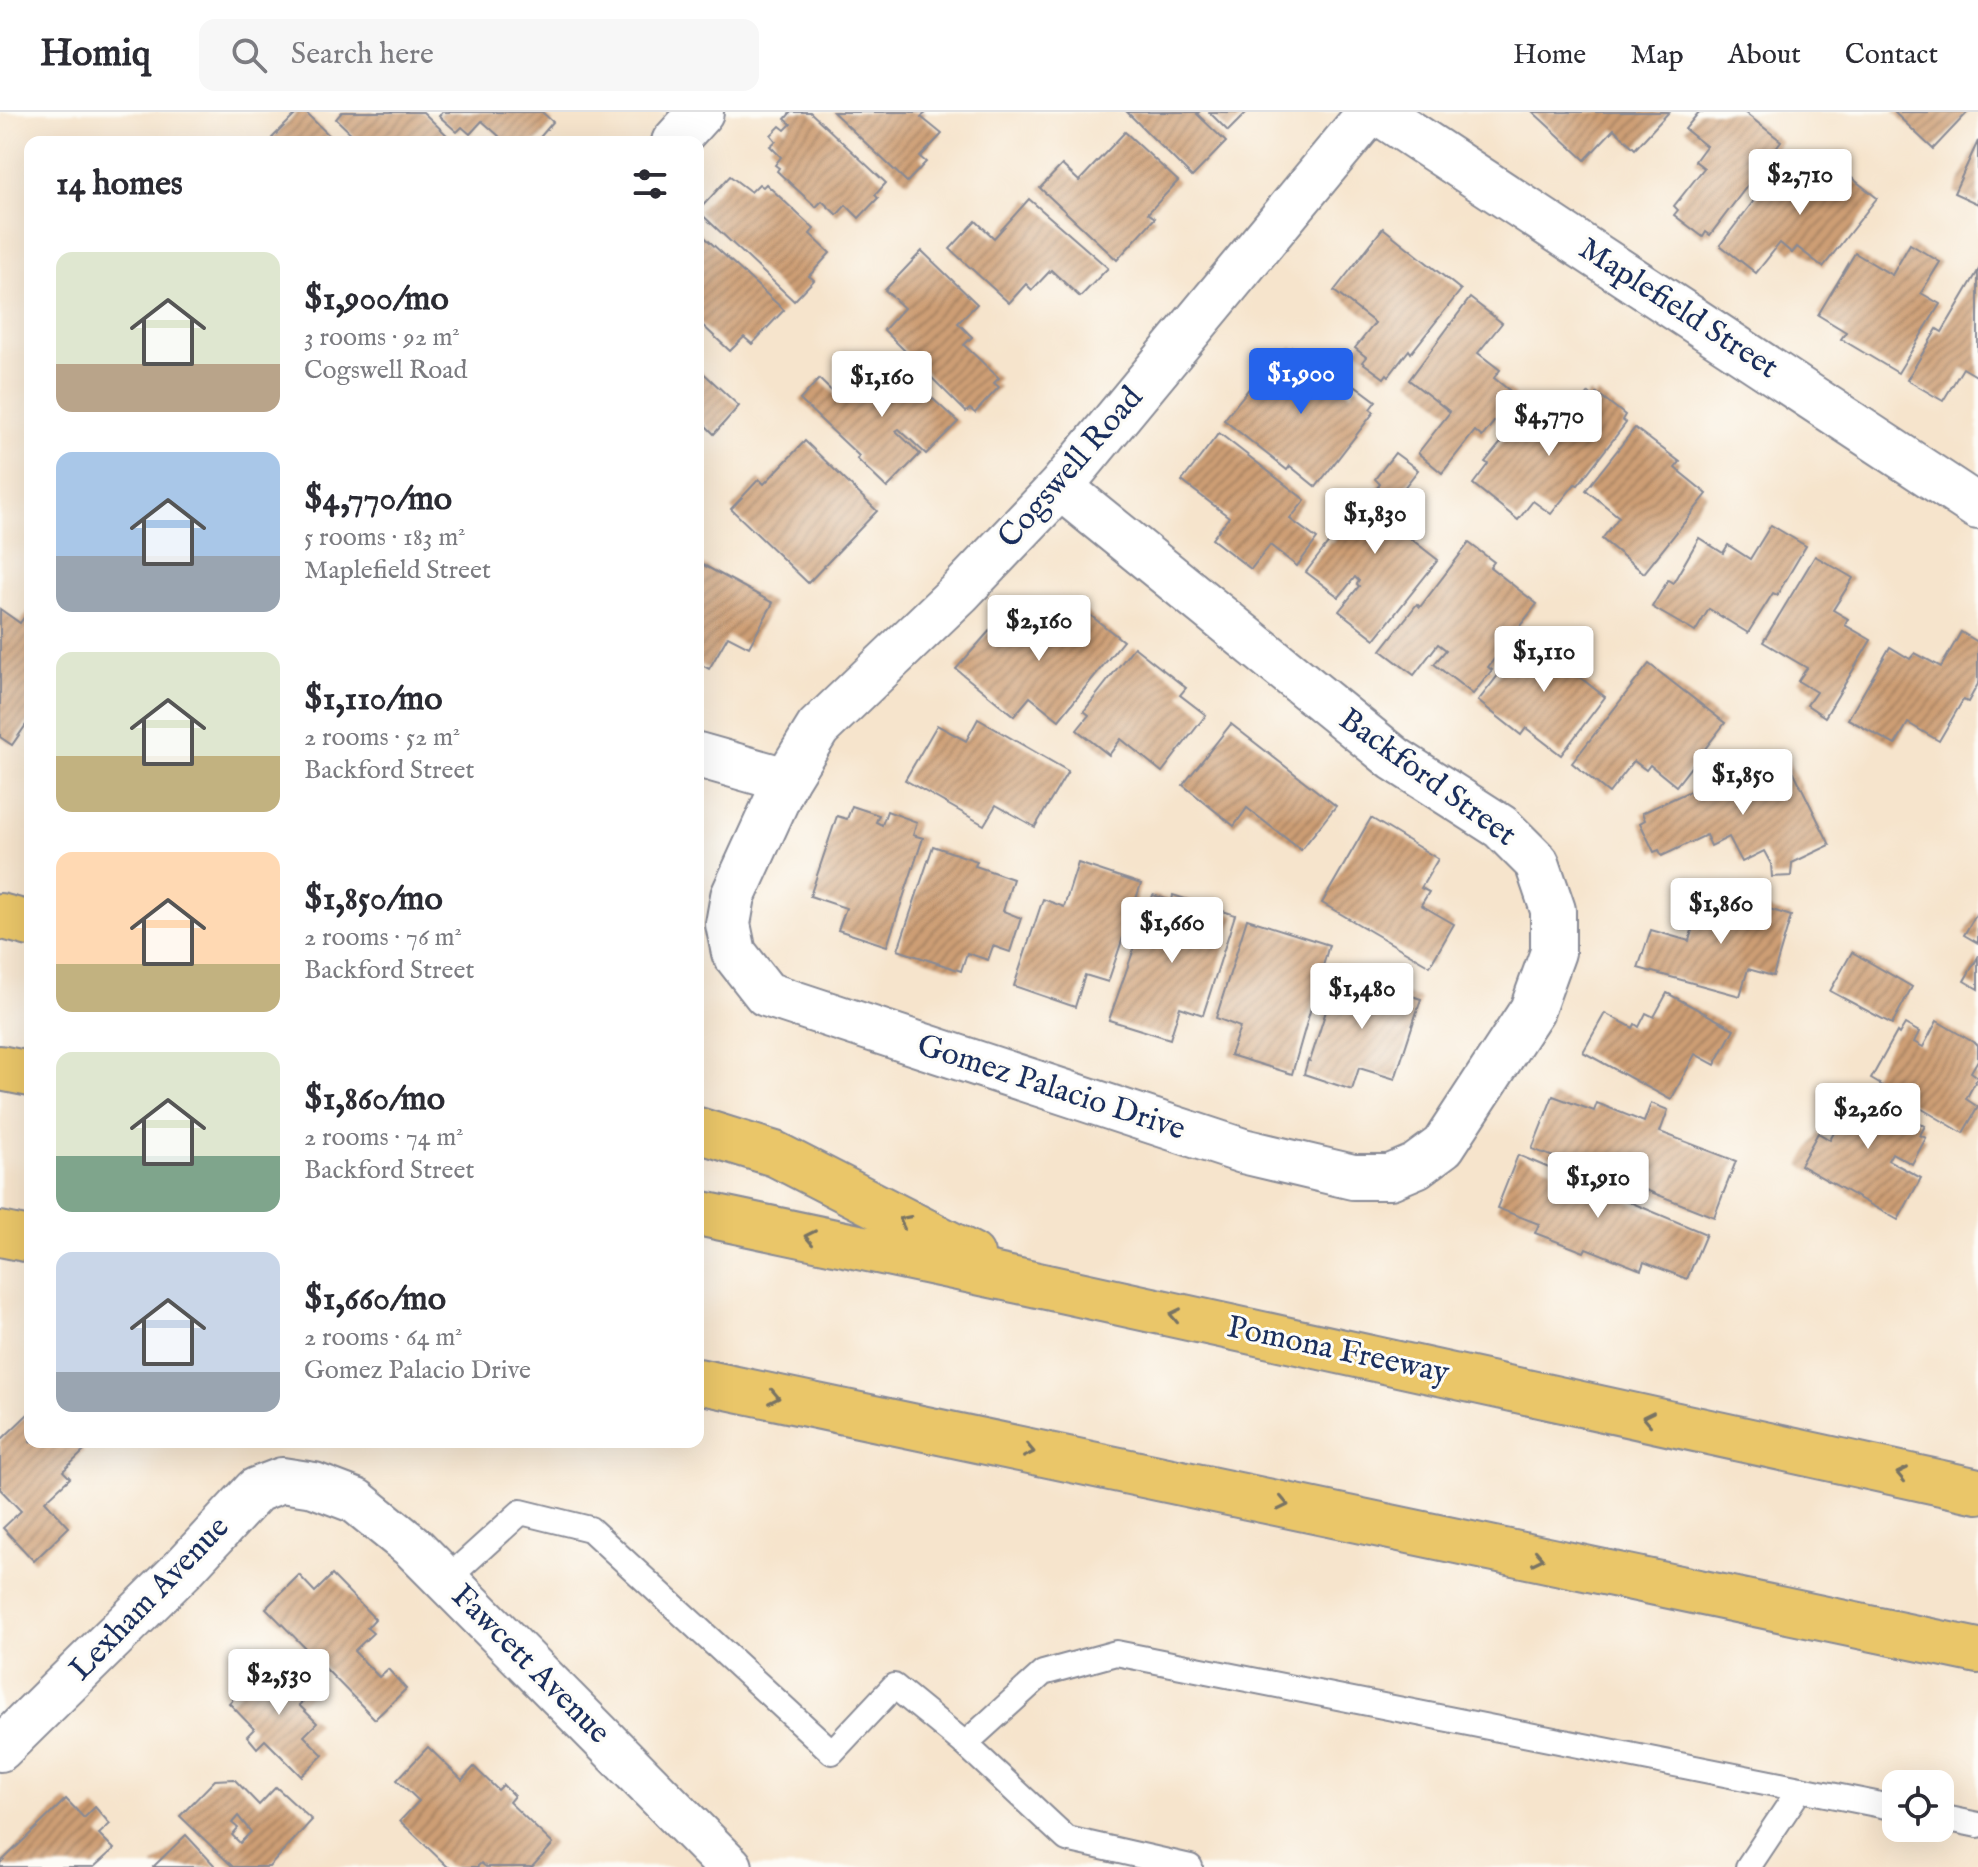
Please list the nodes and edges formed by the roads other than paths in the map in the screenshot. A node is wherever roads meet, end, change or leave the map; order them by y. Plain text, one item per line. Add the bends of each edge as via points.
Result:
1 (701, 112) edge
2 (1370, 112) edge
3 (1378, 112) edge
4 (679, 136) edge
5 (1060, 487) junction
6 (1978, 507) edge
7 (704, 757) edge
8 (786, 780) junction
9 (0, 916) edge
10 (24, 922) edge
11 (734, 953) joint
12 (0, 1068) edge
13 (24, 1073) edge
14 (704, 1132) edge
15 (1390, 1177) joint
16 (704, 1214) edge
17 (0, 1234) edge
18 (24, 1239) edge
19 (1024, 1282) junction
20 (704, 1382) edge
21 (314, 1485) joint
22 (1978, 1491) edge
23 (446, 1580) junction
24 (1978, 1651) edge
25 (965, 1744) junction
26 (0, 1749) edge
27 (1800, 1789) junction
28 (1882, 1805) edge
29 (1954, 1820) edge
30 (1978, 1825) edge
31 (730, 1867) edge
32 (1190, 1867) edge
33 (1748, 1867) edge

1 - 4 street
2 - 5 street, Cogswell Road
3 - 6 street, Maplefield Street
5 - 8 street, Cogswell Road via 818,728
5 - 15 street, Backford Street via 1395,759 1501,827 1537,863 1553,910 1553,952 1532,1010 1443,1146
7 - 8 street
8 - 11 street, Cogswell Road via 733,896 728,924
9 - 10 highway
11 - 15 street, Gomez Palacio Drive via 766,994 1243,1151 1353,1177
12 - 13 highway
19 -> 14 highway via 775,1154
19 -> 16 highway, Pomona Freeway
17 - 18 highway
22 -> 19 highway, Pomona Freeway
20 -> 24 highway
21 - 23 street, Fawcett Avenue via 356,1501
21 - 26 street, Lexham Avenue via 282,1480 256,1490
23 - 25 lane via 521,1512 590,1529 832,1752 894,1686
23 - 31 street, Fawcett Avenue
25 - 27 lane via 1043,1673 1116,1653
25 - 32 lane via 1067,1839
27 - 28 lane
27 - 33 lane
29 - 30 lane

